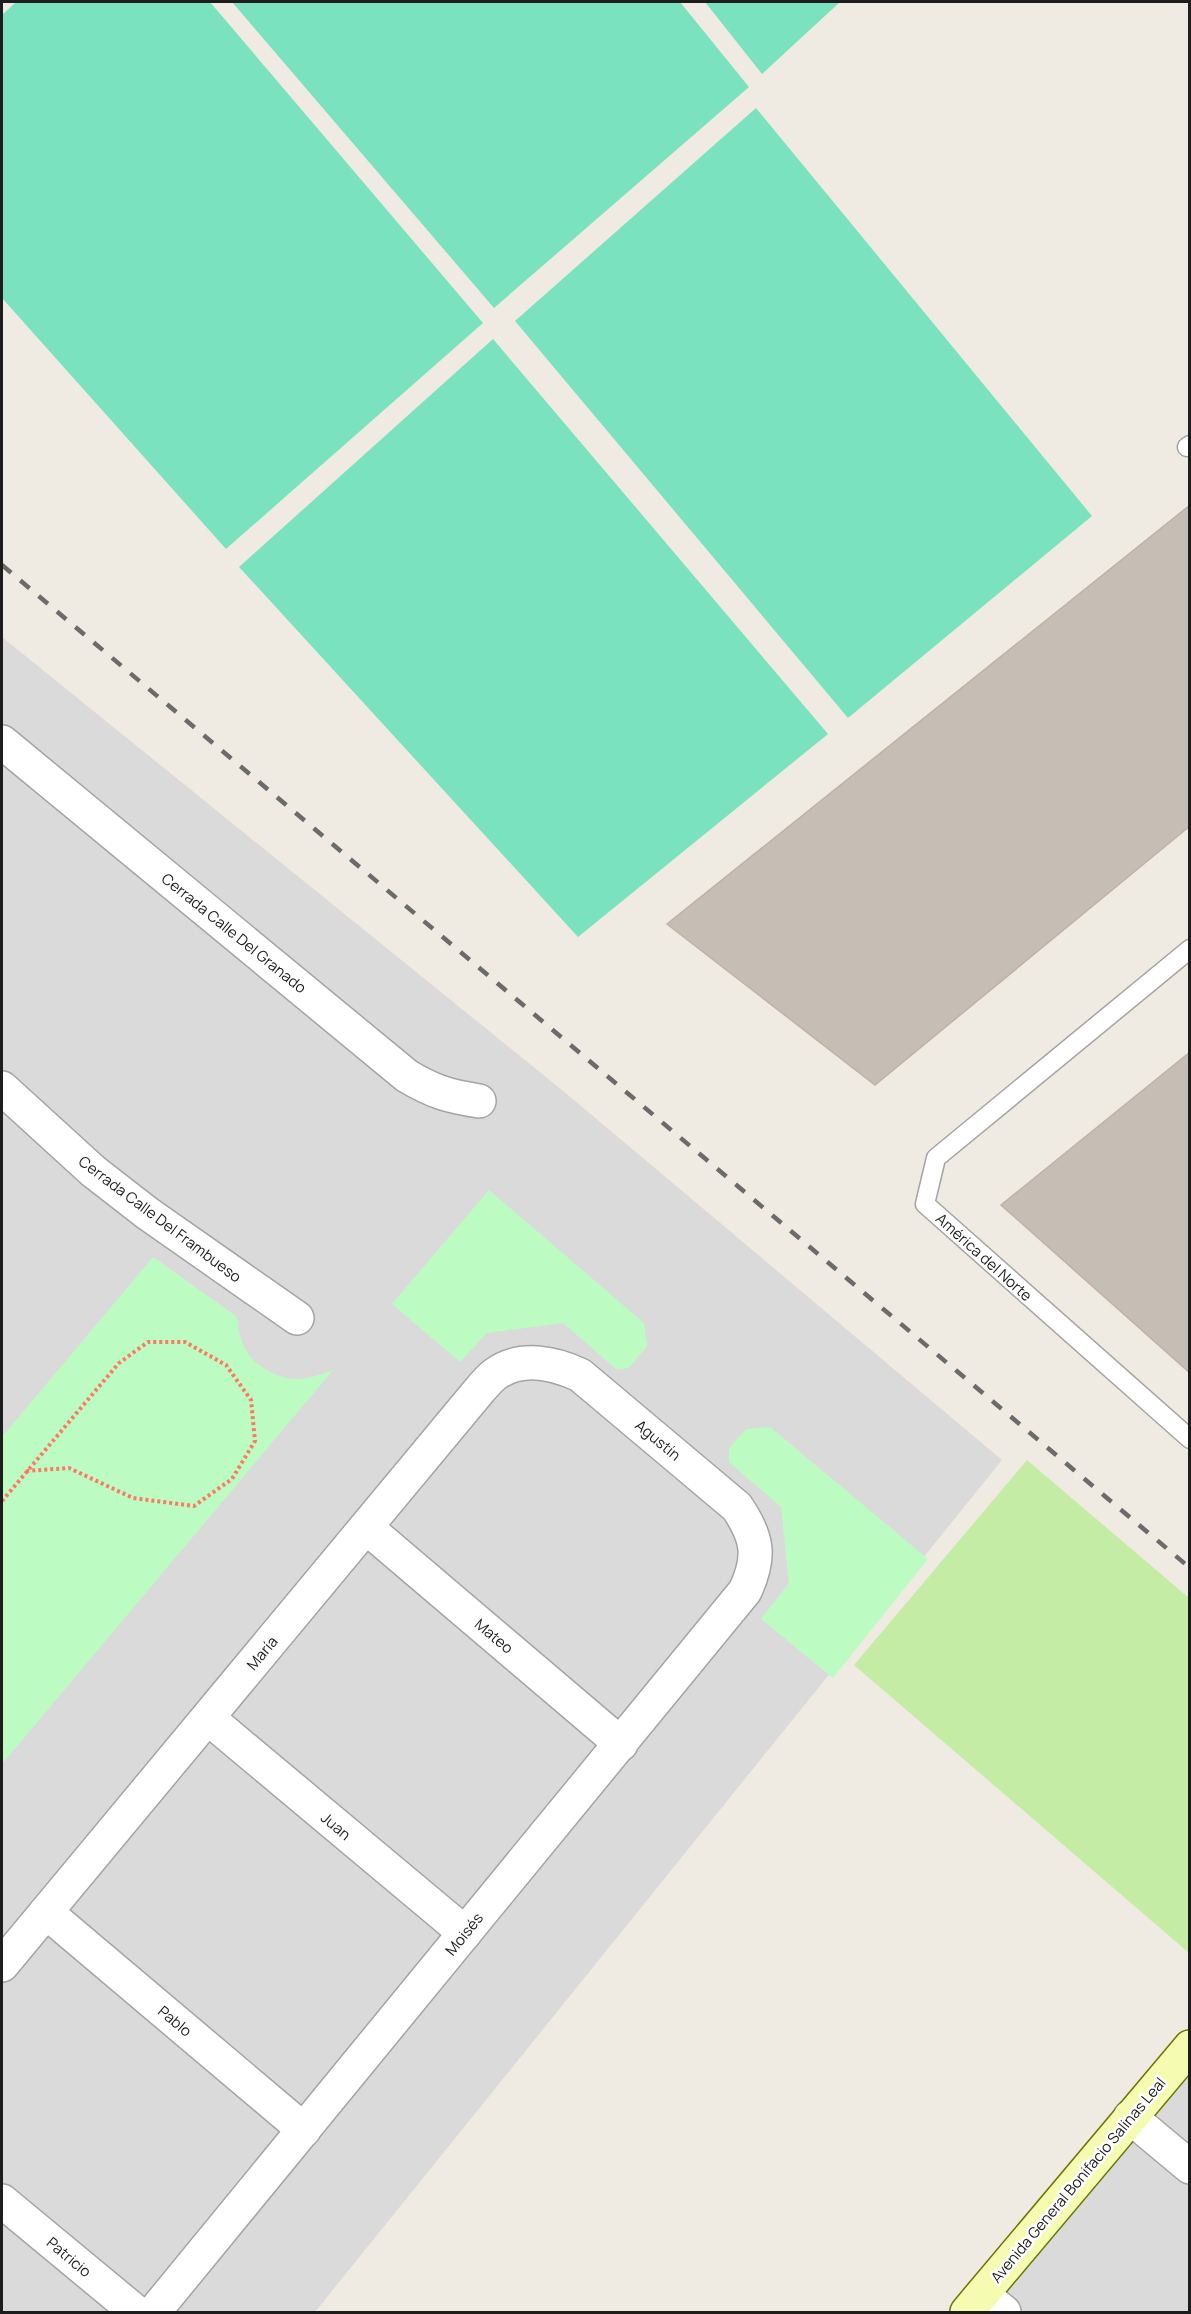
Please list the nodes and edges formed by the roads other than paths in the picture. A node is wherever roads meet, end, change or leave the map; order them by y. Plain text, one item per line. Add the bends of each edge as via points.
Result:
1 (2, 742) edge
2 (1190, 949) edge
3 (2, 1088) edge
4 (479, 1101) dead end
5 (297, 1318) dead end
6 (536, 1363) joint
7 (1190, 1439) edge
8 (367, 1528) junction
9 (756, 1547) joint
10 (208, 1718) junction
11 (621, 1743) junction
12 (46, 1912) junction
13 (465, 1933) junction
14 (2, 1965) edge
15 (1190, 2047) edge
16 (1130, 2117) junction
17 (304, 2130) junction
18 (1190, 2167) edge
19 (2, 2201) edge
20 (985, 2307) edge
21 (136, 2313) edge
22 (154, 2313) edge

1 - 4 street, Cerrada Calle Del Granado via 407,1076 445,1095
2 - 7 lane, América del Norte via 936,1158 925,1204
3 - 5 street, Cerrada Calle Del Frambueso via 51,1135 147,1213
6 - 8 street, María via 515,1365 495,1374
6 - 9 street, Agustín via 559,1365 589,1382 737,1507 750,1526
8 - 10 street, María
8 - 11 street, Mateo
9 - 11 street, Moisés via 753,1575 745,1592
10 - 12 street, María
10 - 13 street, Juan
11 - 13 street, Moisés
12 - 14 street, María
12 - 17 street, Pablo
13 - 17 street, Moisés
15 - 16 street, Avenida General Bonifacio Salinas Leal
16 - 18 street
16 - 20 street, Avenida General Bonifacio Salinas Leal
17 - 22 street, Moisés
19 - 21 street, Patricio

